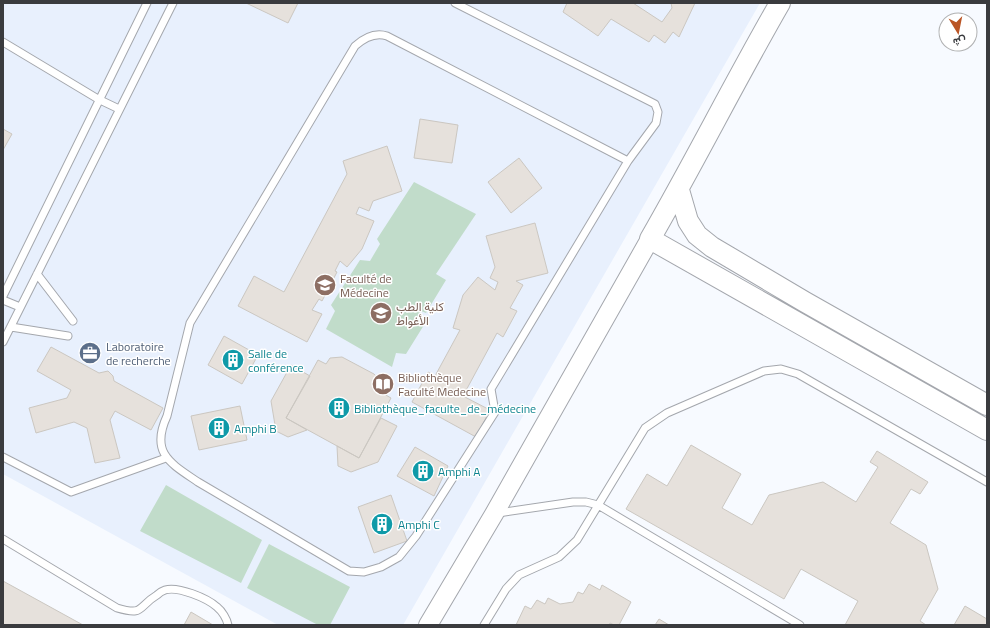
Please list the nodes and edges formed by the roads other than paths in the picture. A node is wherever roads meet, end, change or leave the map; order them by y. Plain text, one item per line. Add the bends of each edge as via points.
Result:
1 (146, 3) edge
2 (173, 3) edge
3 (455, 3) edge
4 (780, 3) edge
5 (3, 42) edge
6 (98, 99) junction
7 (119, 109) junction
8 (628, 161) junction
9 (679, 190) junction
10 (650, 239) junction
11 (37, 274) junction
12 (3, 296) edge
13 (3, 300) edge
14 (20, 307) junction
15 (73, 321) dead end
16 (11, 327) junction
17 (68, 336) dead end
18 (3, 342) edge
19 (987, 405) edge
20 (987, 430) edge
21 (3, 457) edge
22 (166, 458) junction
23 (987, 482) edge
24 (598, 505) junction
25 (494, 514) junction
26 (3, 539) edge
27 (796, 624) edge
28 (228, 625) edge
29 (428, 625) edge
30 (484, 625) edge

1 - 6 lane
2 - 7 lane
3 - 8 lane via 655,104 658,112 656,123
4 - 9 main road
5 - 6 lane
6 - 7 lane
6 - 12 lane
7 - 11 lane
8 - 22 lane via 491,389 495,412 416,536 399,557 381,567 364,572 349,570 198,482
8 - 22 lane via 387,36 372,35 362,40 356,46 190,323 167,416 161,429 160,441
9 - 10 main road
9 - 19 main road via 688,221 697,235 712,247
10 - 20 main road
10 - 25 street
11 - 14 lane
11 - 15 lane
13 - 14 lane
14 - 16 lane
16 - 17 lane
16 - 18 lane
21 - 22 lane via 71,492
23 - 24 lane via 798,374 781,369 764,371 667,413 645,428
24 - 25 lane via 573,502
24 - 27 lane
24 - 30 lane via 577,540 559,557 519,576 506,589
25 - 29 street
26 - 28 lane via 117,608 131,612 142,609 152,598 165,590 181,589 217,607

